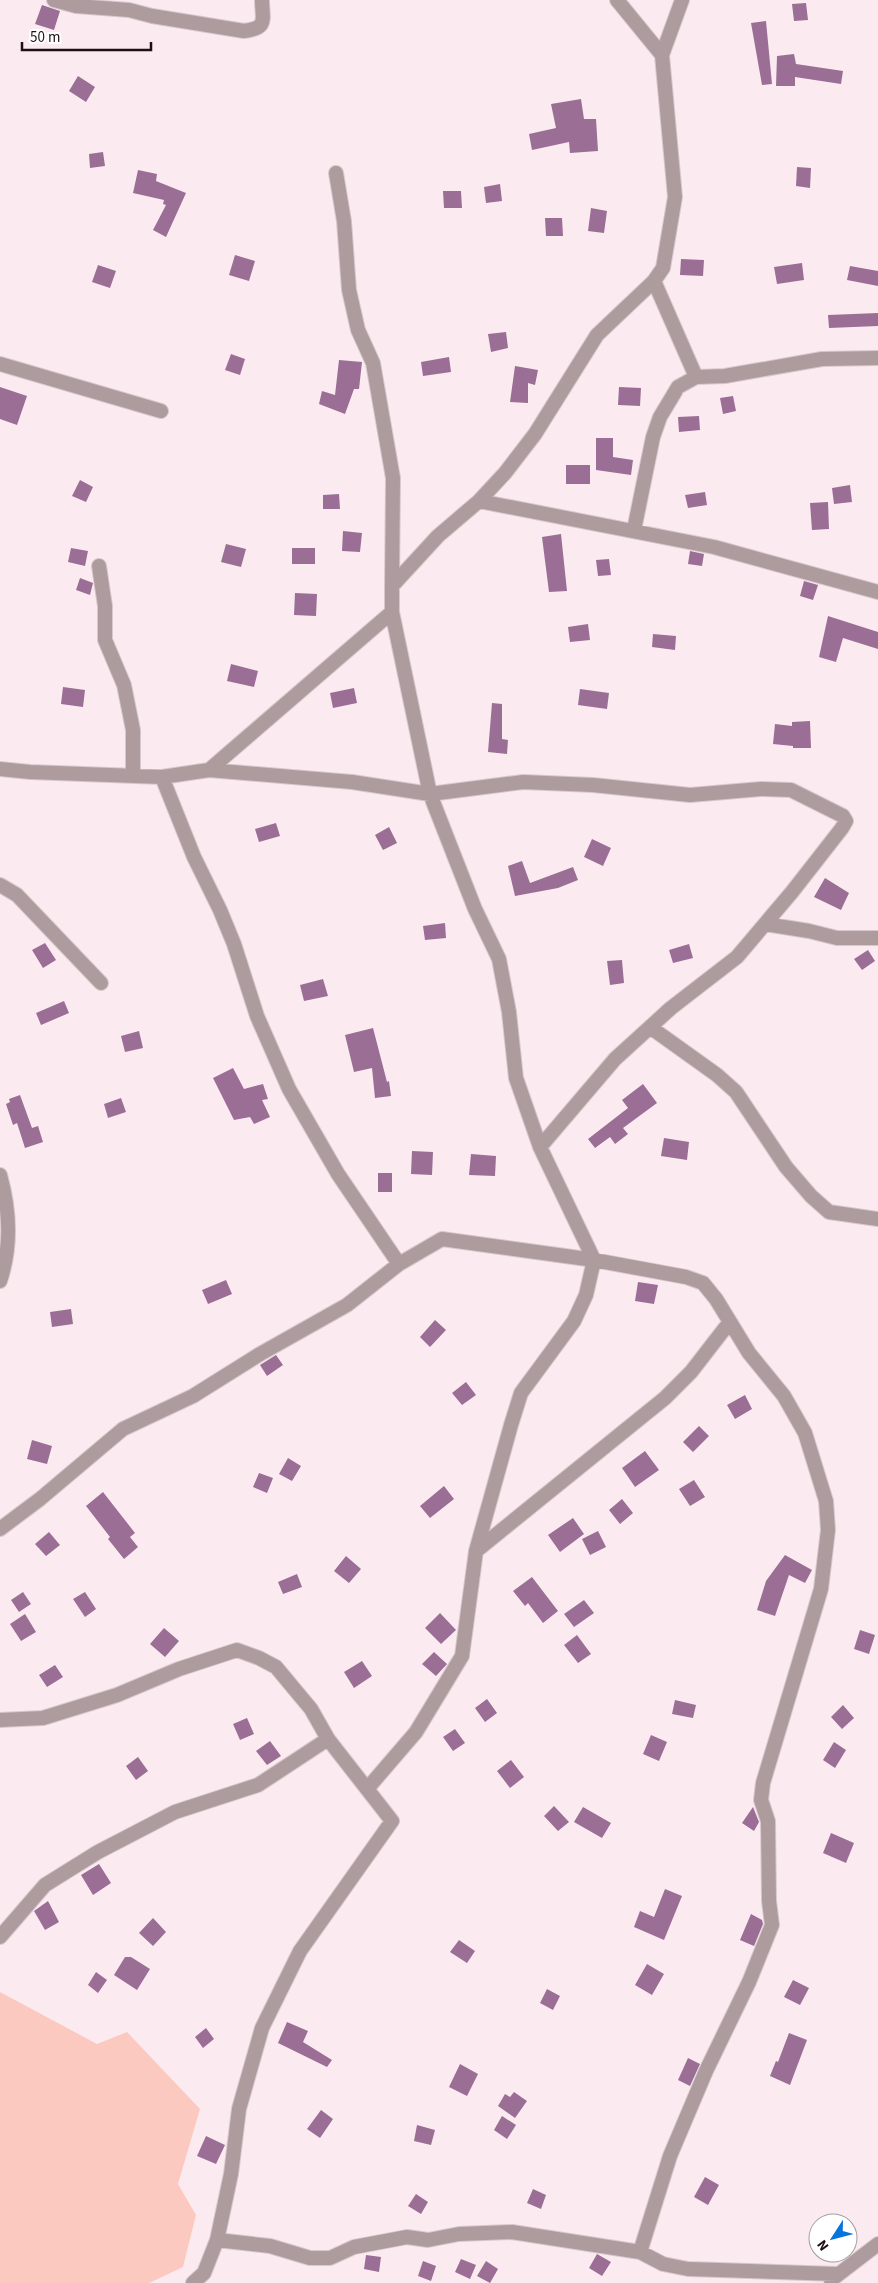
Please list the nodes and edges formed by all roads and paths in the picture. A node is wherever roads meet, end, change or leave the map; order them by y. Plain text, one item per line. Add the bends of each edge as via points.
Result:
1 (54, 0) edge
2 (262, 0) edge
3 (616, 0) edge
4 (682, 0) edge
5 (662, 55) junction
6 (336, 172) dead end
7 (654, 281) junction
8 (878, 358) edge
9 (0, 364) edge
10 (696, 377) junction
11 (161, 412) dead end
12 (479, 501) junction
13 (634, 530) junction
14 (100, 566) dead end
15 (392, 586) junction
16 (878, 592) edge
17 (392, 612) junction
18 (0, 769) edge
19 (209, 770) junction
20 (134, 776) junction
21 (162, 777) junction
22 (430, 794) junction
23 (0, 885) edge
24 (765, 924) junction
25 (878, 938) edge
26 (101, 983) dead end
27 (650, 1027) junction
28 (540, 1147) junction
29 (0, 1175) edge
30 (4, 1205) edge
31 (878, 1218) edge
32 (594, 1260) junction
33 (399, 1264) junction
34 (0, 1281) edge
35 (729, 1323) junction
36 (0, 1529) edge
37 (476, 1551) junction
38 (0, 1720) edge
39 (328, 1739) junction
40 (367, 1789) junction
41 (0, 1937) edge
42 (217, 2240) junction
43 (877, 2246) edge
44 (640, 2252) junction
45 (833, 2279) edge
46 (193, 2283) edge

1 - 2 street via 244,31 255,30 262,24
3 - 5 street
4 - 5 street
5 - 7 street via 675,197 663,268
6 - 15 street via 344,220 349,290 358,330 373,363 393,478
7 - 10 street
7 - 12 street via 597,336 535,434
8 - 10 street via 822,359 725,376
9 - 11 street
10 - 13 street via 678,388 660,417
12 - 13 street
12 - 15 street via 438,536
13 - 16 street via 714,547
14 - 20 street via 105,640 124,685 134,730
15 - 17 street
17 - 19 street
17 - 22 street
18 - 20 street
19 - 21 street
19 - 22 street via 352,782
20 - 21 street
21 - 33 street via 234,944 257,1016 289,1089 338,1174
22 - 24 street via 523,782 690,794 791,790 839,813 846,822
22 - 28 street via 498,959 509,1012 516,1078
23 - 26 street via 17,895
24 - 25 street via 837,938
24 - 27 street via 736,957
27 - 28 street via 614,1059
27 - 31 street via 736,1092 786,1167 829,1212
28 - 32 street
29 - 30 street
30 - 34 street via 7,1260
32 - 33 street via 442,1239
32 - 35 street via 686,1277 703,1284
32 - 37 street via 586,1295 574,1321 522,1393
33 - 36 street via 347,1305 193,1396 123,1429
35 - 37 street via 691,1372 665,1398
35 - 44 street via 758,1365 774,1381 805,1434 826,1501 828,1530 821,1589 763,1783 761,1800 768,1821 772,1925 670,2156
37 - 40 street via 462,1656 416,1732
38 - 39 street via 43,1718 117,1695 179,1669 237,1650 276,1667 311,1709
39 - 40 street
39 - 41 street via 258,1785 175,1812 98,1852 44,1885
40 - 42 street via 392,1821 300,1951 262,2028 239,2110
42 - 44 street via 270,2246 310,2258 330,2258 354,2247 407,2237 428,2240 459,2234 512,2232
42 - 46 street via 204,2273
43 - 45 street
44 - 45 street via 664,2264 688,2269

